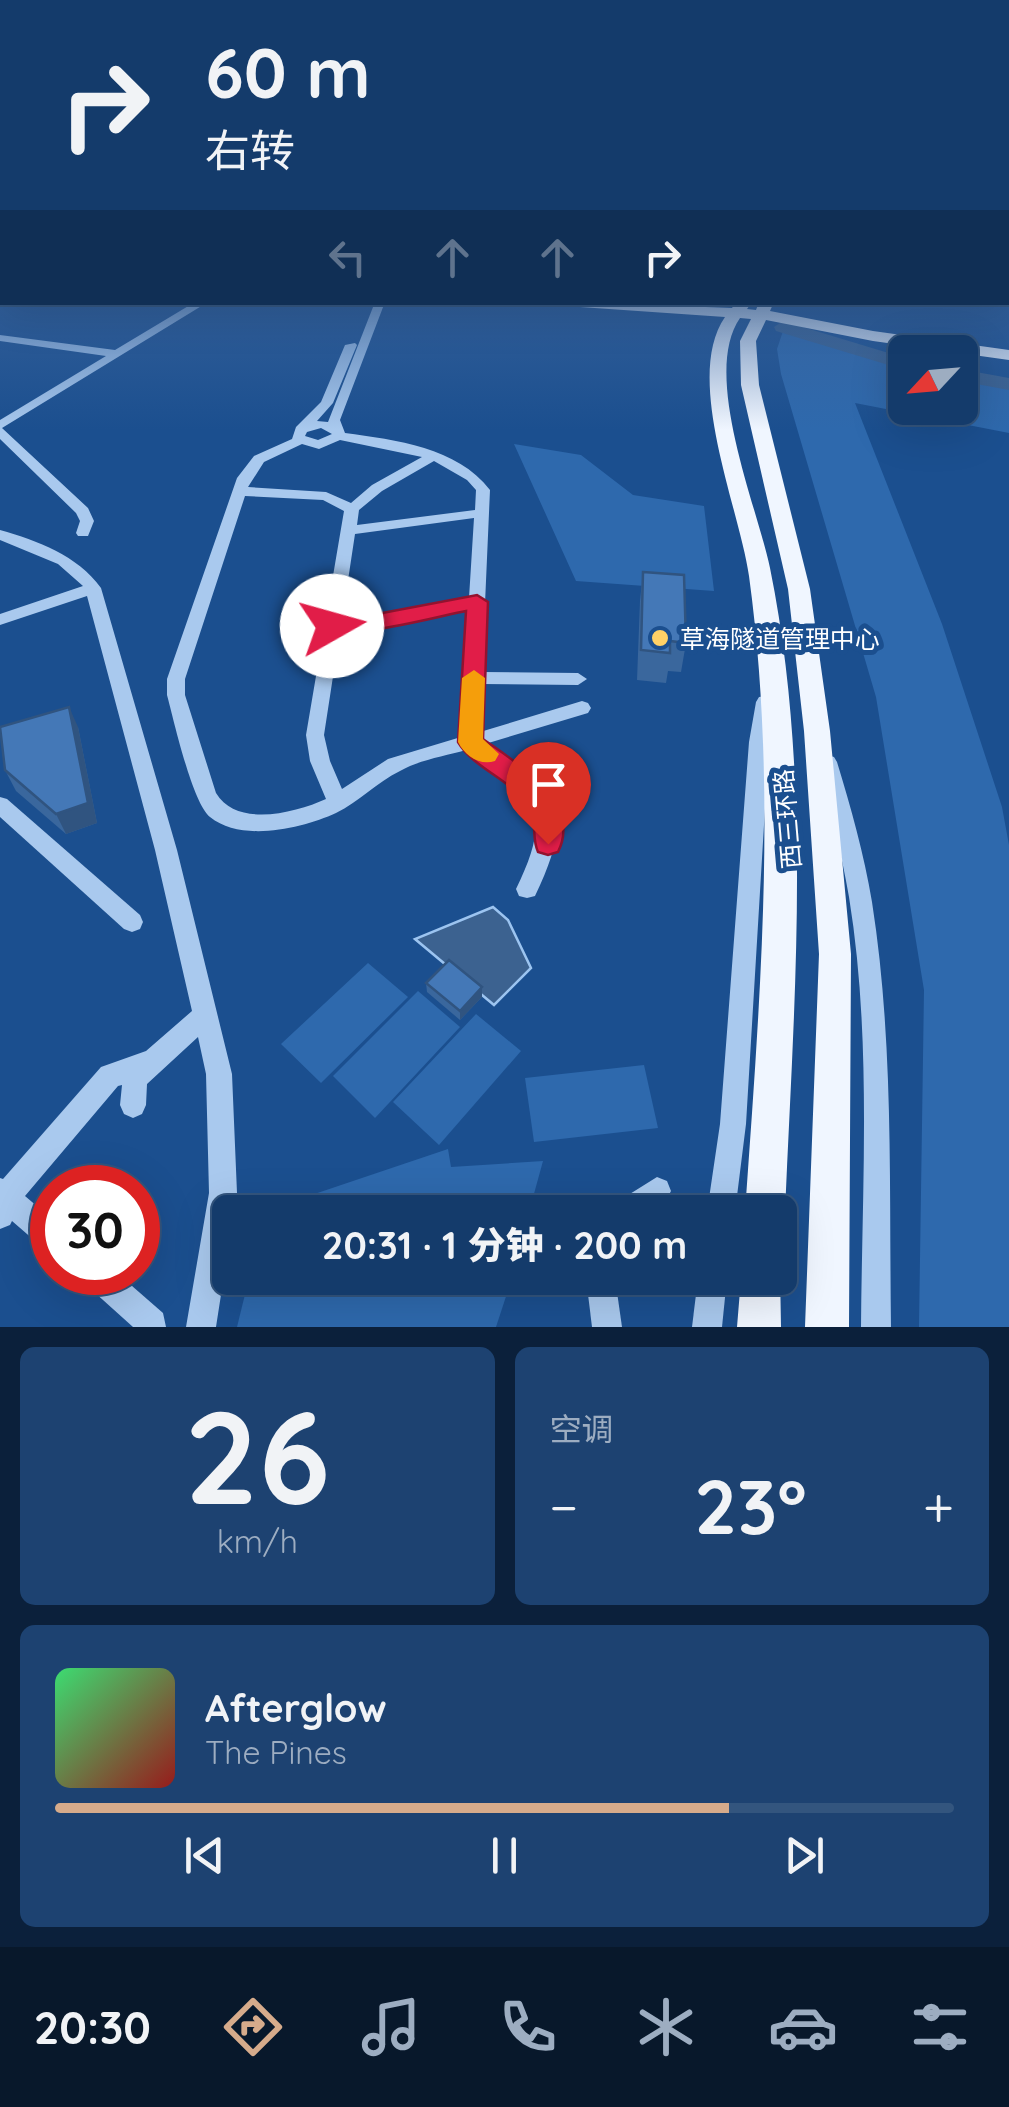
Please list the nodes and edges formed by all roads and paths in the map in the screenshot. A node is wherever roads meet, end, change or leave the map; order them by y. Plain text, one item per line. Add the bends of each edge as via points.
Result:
1 (197, 306) edge
2 (366, 306) edge
3 (378, 306) edge
4 (717, 306) edge
5 (754, 307) edge
6 (0, 338) edge
7 (1009, 353) edge
8 (118, 354) junction
9 (0, 428) edge
10 (338, 433) junction
11 (301, 435) junction
12 (431, 457) junction
13 (240, 491) junction
14 (352, 509) junction
15 (482, 512) junction
16 (348, 531) junction
17 (83, 533) dead end
18 (0, 536) edge
19 (93, 588) junction
20 (477, 602) junction
21 (0, 620) edge
22 (332, 626) junction
23 (770, 672) junction
24 (474, 678) junction
25 (578, 680) dead end
26 (582, 708) dead end
27 (817, 731) junction
28 (470, 742) junction
29 (338, 802) junction
30 (0, 805) edge
31 (526, 889) dead end
32 (132, 922) dead end
33 (205, 1015) junction
34 (151, 1062) junction
35 (133, 1105) dead end
36 (657, 1191) dead end
37 (651, 1195) edge
38 (724, 1195) edge
39 (766, 1195) edge
40 (2, 1201) edge
41 (30, 1221) edge
42 (119, 1295) edge
43 (603, 1295) edge
44 (711, 1295) edge
45 (761, 1295) edge
46 (152, 1324) dead end
47 (201, 1327) edge
48 (607, 1327) edge
49 (707, 1327) edge
50 (759, 1327) edge
51 (828, 1327) edge
52 (876, 1327) edge

1 - 8 street
2 - 11 street via 327,404
3 - 10 street via 334,420
4 - 5 main road
5 - 7 main road
5 - 23 main road, 西三环路 via 720,346 720,387 759,572
5 - 27 main road, 西三环路 via 750,384 799,589
6 - 8 street
8 - 9 street
9 - 17 street via 83,511
10 - 11 street via 319,444
10 - 12 street
11 - 13 street via 259,459
12 - 14 street
12 - 15 street via 476,478
13 - 14 street via 326,496
13 - 29 street via 176,679 206,794 216,811 238,822 304,816
14 - 16 street
15 - 16 street
15 - 20 street
16 - 22 street
18 - 19 street via 59,558
19 - 21 street
19 - 33 street
20 - 22 street
20 - 24 street
22 - 29 street via 315,735
23 - 38 street
23 - 39 main road, 西三环路 via 782,774
24 - 25 street
24 - 28 street
26 - 28 street
27 - 51 main road, 西三环路 via 835,954
27 - 52 street via 842,804 867,933
28 - 29 street via 396,764
28 - 31 street via 524,782 549,822 548,844
30 - 32 street
33 - 34 street
33 - 47 street via 220,1074 223,1193
34 - 35 street via 135,1078
34 - 40 street via 110,1076
36 - 37 street
40 - 41 street
42 - 46 street
43 - 48 street
44 - 49 street
45 - 50 main road

